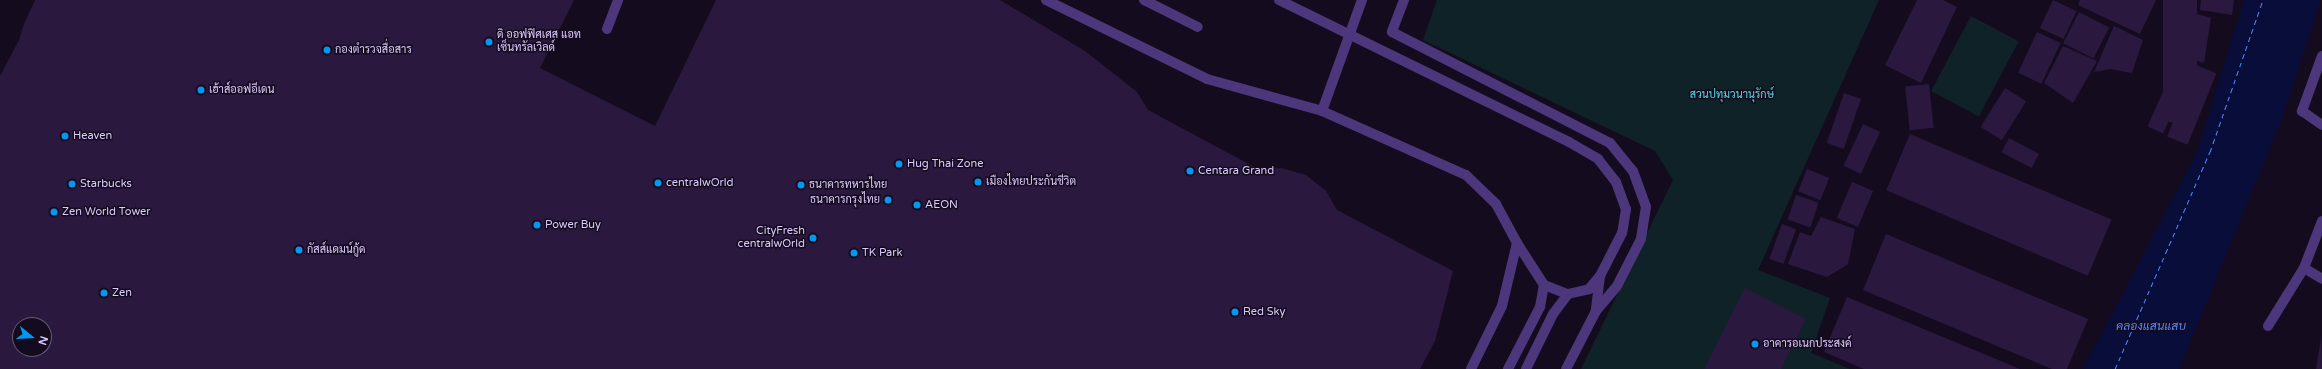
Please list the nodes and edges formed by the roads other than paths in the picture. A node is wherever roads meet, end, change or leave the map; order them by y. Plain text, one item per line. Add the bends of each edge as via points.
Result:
1 (618, 0) edge
2 (1046, 0) edge
3 (1144, 0) edge
4 (1279, 0) edge
5 (1362, 0) edge
6 (1404, 0) edge
7 (1198, 27) dead end
8 (607, 29) dead end
9 (1349, 34) junction
10 (2322, 56) edge
11 (1322, 111) junction
12 (2322, 125) edge
13 (2322, 221) edge
14 (1517, 244) junction
15 (2304, 268) junction
16 (1600, 276) junction
17 (2322, 279) edge
18 (1544, 285) junction
19 (1568, 294) junction
20 (1596, 311) junction
21 (2268, 326) dead end
22 (1471, 369) edge
23 (1508, 369) edge
24 (1526, 369) edge
25 (1566, 369) edge

1 - 8 lane
2 - 11 lane via 1207,79
3 - 7 lane
4 - 9 lane
5 - 9 lane
6 - 20 lane via 1392,32 1579,125 1610,143 1633,171 1646,207 1641,239 1617,286
9 - 11 lane
9 - 16 lane via 1569,142 1598,159 1616,182 1626,209 1622,233
10 - 12 lane via 2302,111
11 - 14 lane via 1466,175 1496,204
13 - 15 lane
14 - 18 lane
14 - 22 lane via 1502,306
15 - 17 lane
15 - 21 lane
16 - 19 lane via 1589,289
16 - 20 lane
18 - 19 lane
18 - 23 lane via 1540,307
19 - 24 lane via 1554,314
20 - 25 lane

